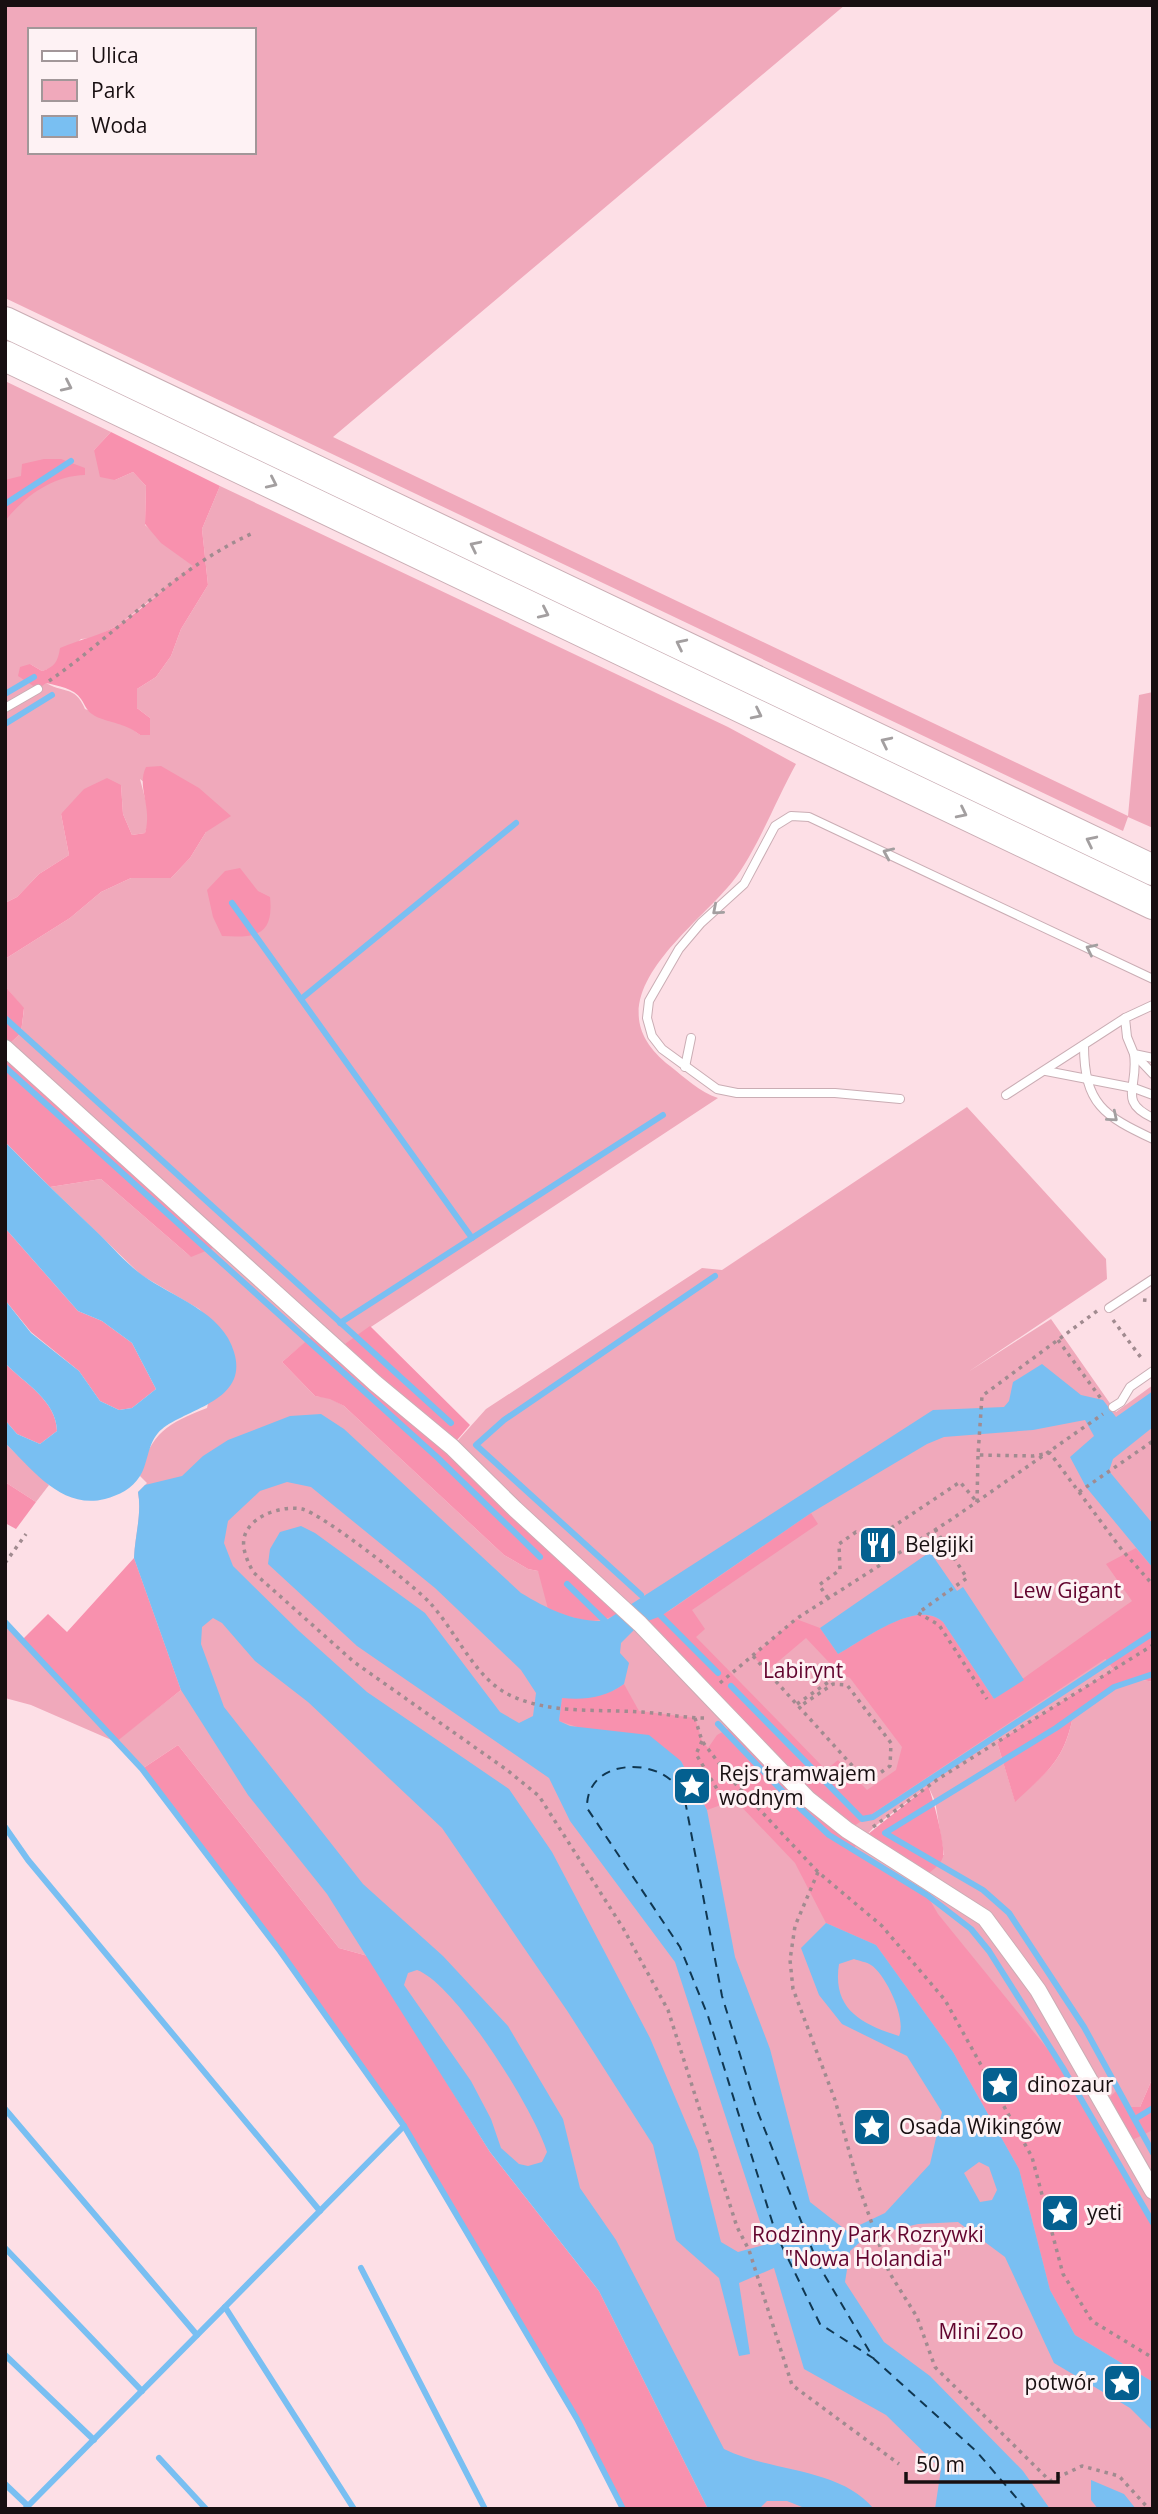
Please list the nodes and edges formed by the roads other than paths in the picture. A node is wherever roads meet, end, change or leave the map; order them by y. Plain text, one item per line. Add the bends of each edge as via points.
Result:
1 (5, 322) edge
2 (5, 356) edge
3 (38, 689) road end
4 (5, 708) edge
5 (1153, 870) edge
6 (1153, 904) edge
7 (1153, 979) edge
8 (1153, 1005) edge
9 (1125, 1018) junction
10 (691, 1038) dead end
11 (1084, 1045) junction
12 (5, 1048) edge
13 (1134, 1054) junction
14 (1153, 1058) edge
15 (685, 1067) junction
16 (1046, 1071) junction
17 (1153, 1074) edge
18 (1088, 1079) junction
19 (1134, 1088) junction
20 (1153, 1095) edge
21 (1006, 1096) dead end
22 (900, 1099) dead end
23 (1153, 1118) edge
24 (1153, 1139) edge
25 (1152, 1280) edge
26 (1107, 1309) road end
27 (1153, 1371) edge
28 (1109, 1410) road end
29 (1153, 2191) edge

5 -> 1 highway
2 -> 6 highway
3 - 4 lane
7 -> 15 lane via 809,817 791,816 775,826 744,884 679,949 649,1001 652,1036
8 - 9 lane
9 - 11 lane
9 - 13 lane
10 - 15 lane
11 - 16 lane
11 - 18 lane
12 - 29 street via 375,1383 452,1447 640,1624 808,1799 972,1908 995,1929 1038,1990
13 - 14 lane
13 - 17 lane
13 - 19 lane
15 - 22 lane via 717,1089 737,1093 835,1093
16 - 18 lane
16 - 21 lane
18 - 19 lane
18 -> 24 lane via 1095,1098 1112,1119
19 - 20 lane
19 - 23 lane via 1134,1109
25 - 26 lane
27 - 28 lane

